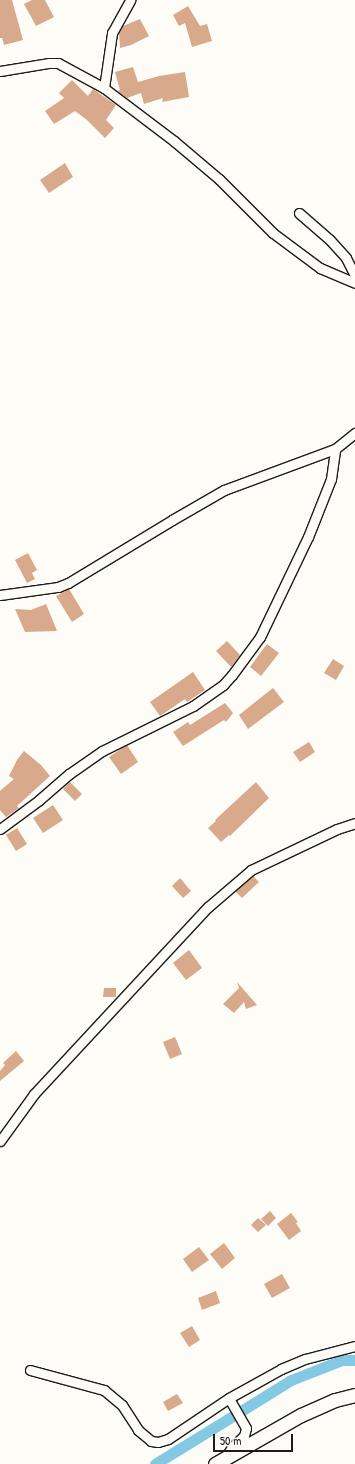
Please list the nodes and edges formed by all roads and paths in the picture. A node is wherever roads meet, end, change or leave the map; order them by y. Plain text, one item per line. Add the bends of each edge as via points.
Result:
1 (130, 0) edge
2 (0, 71) edge
3 (104, 88) junction
4 (299, 212) dead end
5 (355, 276) edge
6 (355, 283) edge
7 (355, 433) edge
8 (335, 448) junction
9 (0, 594) edge
10 (355, 823) edge
11 (0, 829) edge
12 (0, 1141) edge
13 (355, 1346) edge
14 (30, 1370) dead end
15 (355, 1395) edge
16 (231, 1402) junction
17 (227, 1456) junction
18 (215, 1464) edge

1 - 3 street via 112,33
2 - 3 street via 58,63
3 - 6 street via 174,140 220,179 273,233 320,268
4 - 5 street via 346,258
7 - 8 street
8 - 9 street via 224,490 68,584
8 - 11 street via 331,479 308,537 260,637 232,675 223,685 193,706 102,752 69,774
10 - 12 street via 251,870 208,907 34,1094
13 - 16 street via 305,1359 281,1369
14 - 16 street via 104,1390 122,1405 138,1430 151,1441 168,1439
15 - 17 main road via 324,1404
16 - 17 street via 246,1428 244,1436
17 - 18 main road

